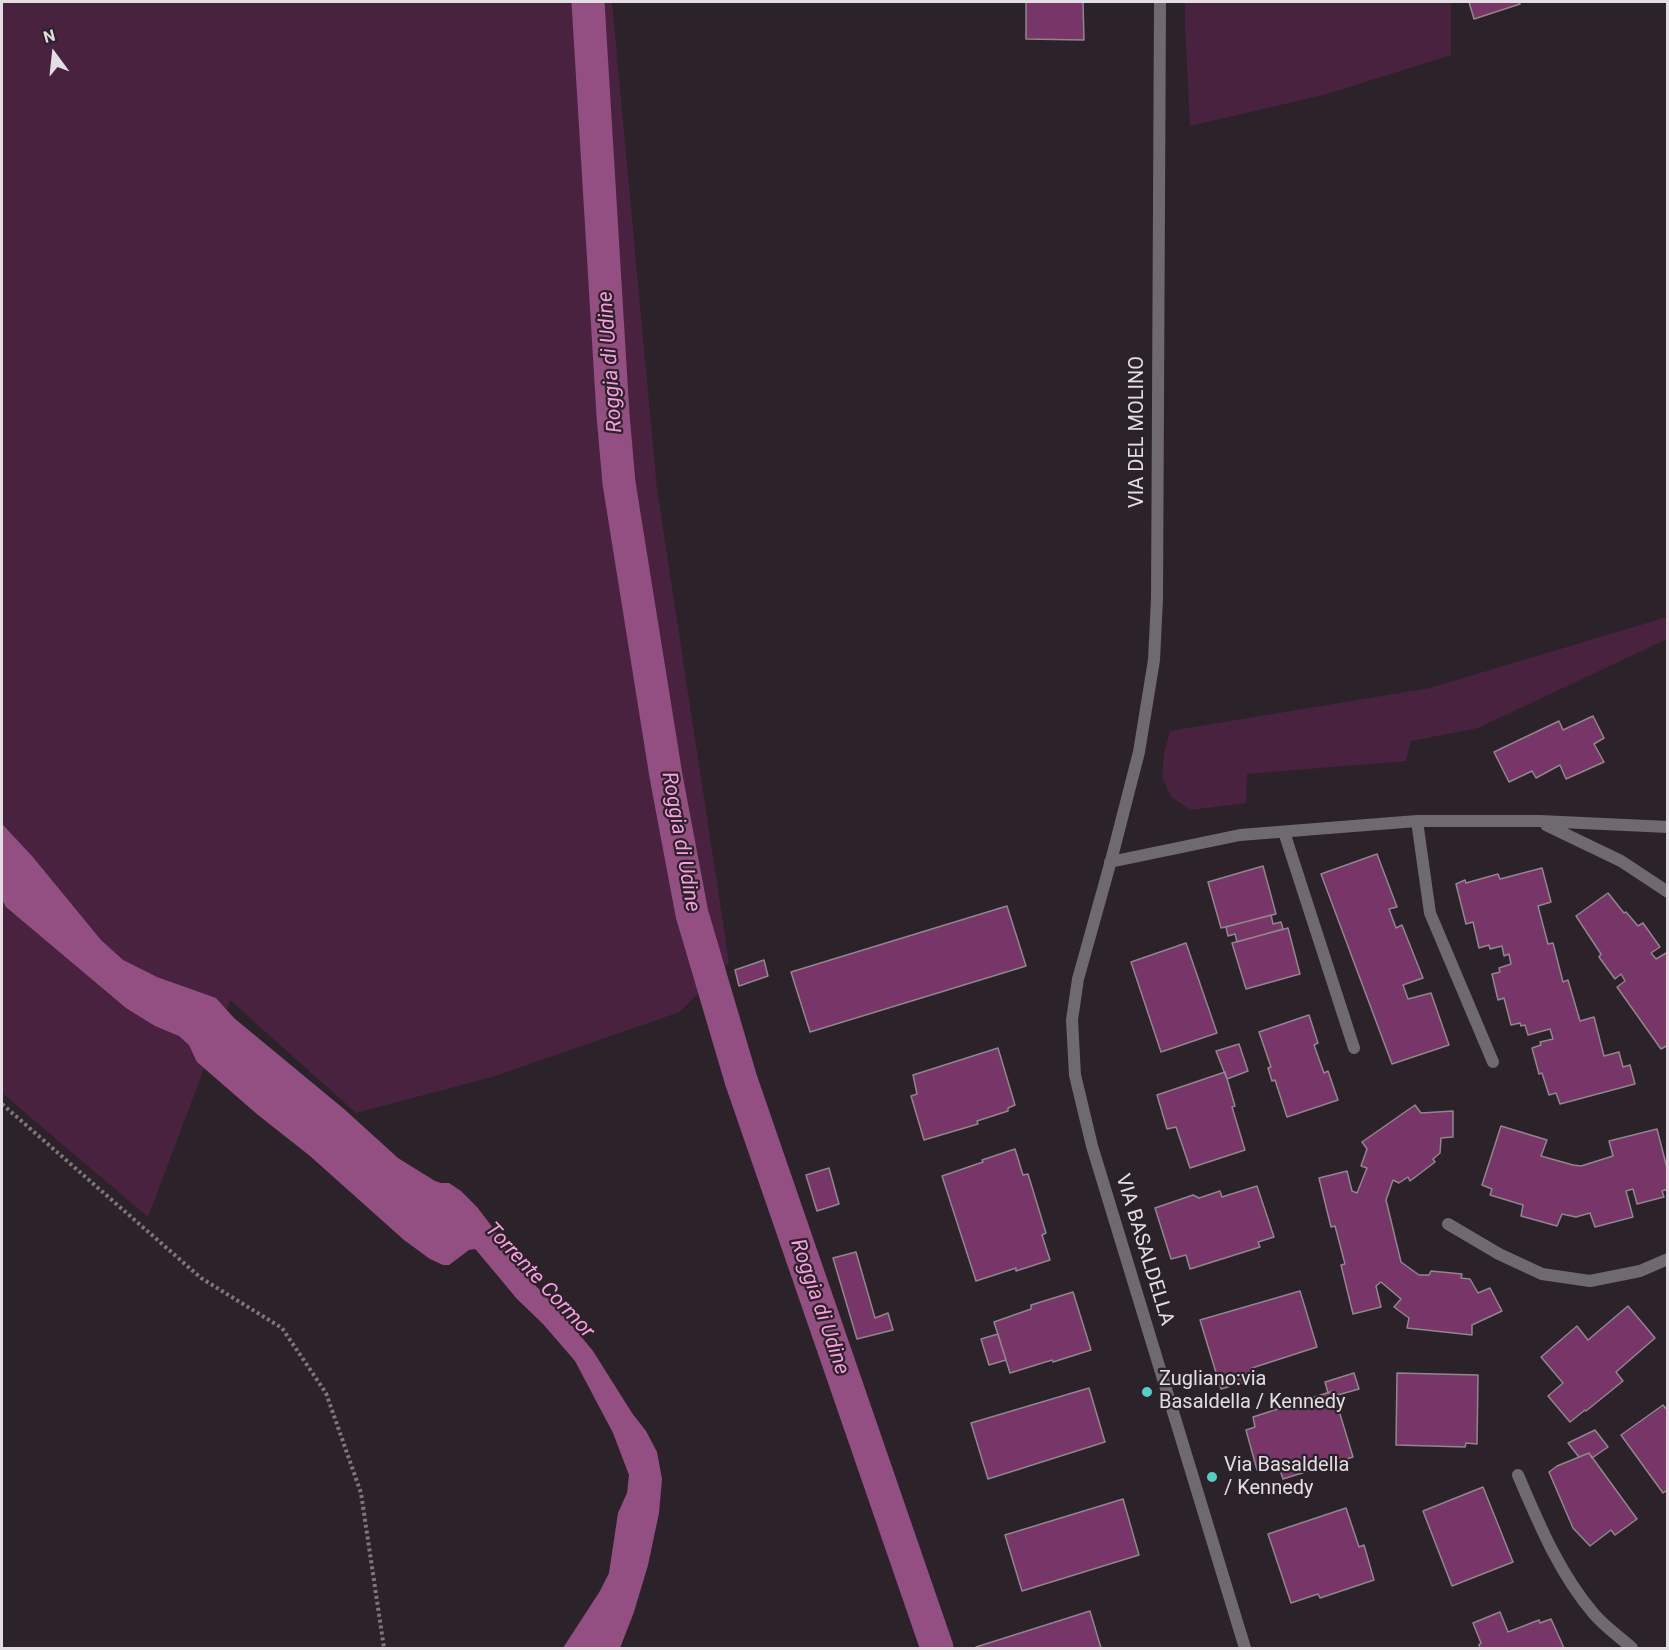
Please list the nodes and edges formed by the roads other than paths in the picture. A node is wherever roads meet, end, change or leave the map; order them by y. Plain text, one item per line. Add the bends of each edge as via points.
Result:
1 (1160, 2) edge
2 (1418, 821) junction
3 (1540, 821) junction
4 (1668, 827) edge
5 (1284, 832) junction
6 (1111, 860) junction
7 (1668, 892) edge
8 (1354, 1048) dead end
9 (1493, 1062) dead end
10 (1448, 1224) dead end
11 (1668, 1259) edge
12 (1518, 1475) dead end
13 (1245, 1648) edge
14 (1632, 1648) edge

1 - 6 street, VIA DEL MOLINO via 1157,599 1139,752
2 - 3 street
2 - 5 street
2 - 9 street via 1430,913
3 - 4 street
3 - 7 street via 1621,861
5 - 6 street via 1240,835
5 - 8 street
6 - 13 street, VIA BASALDELLA via 1078,979 1072,1020 1075,1075 1092,1146
10 - 11 street via 1542,1274 1590,1281 1640,1271
12 - 14 street via 1569,1580 1595,1615

